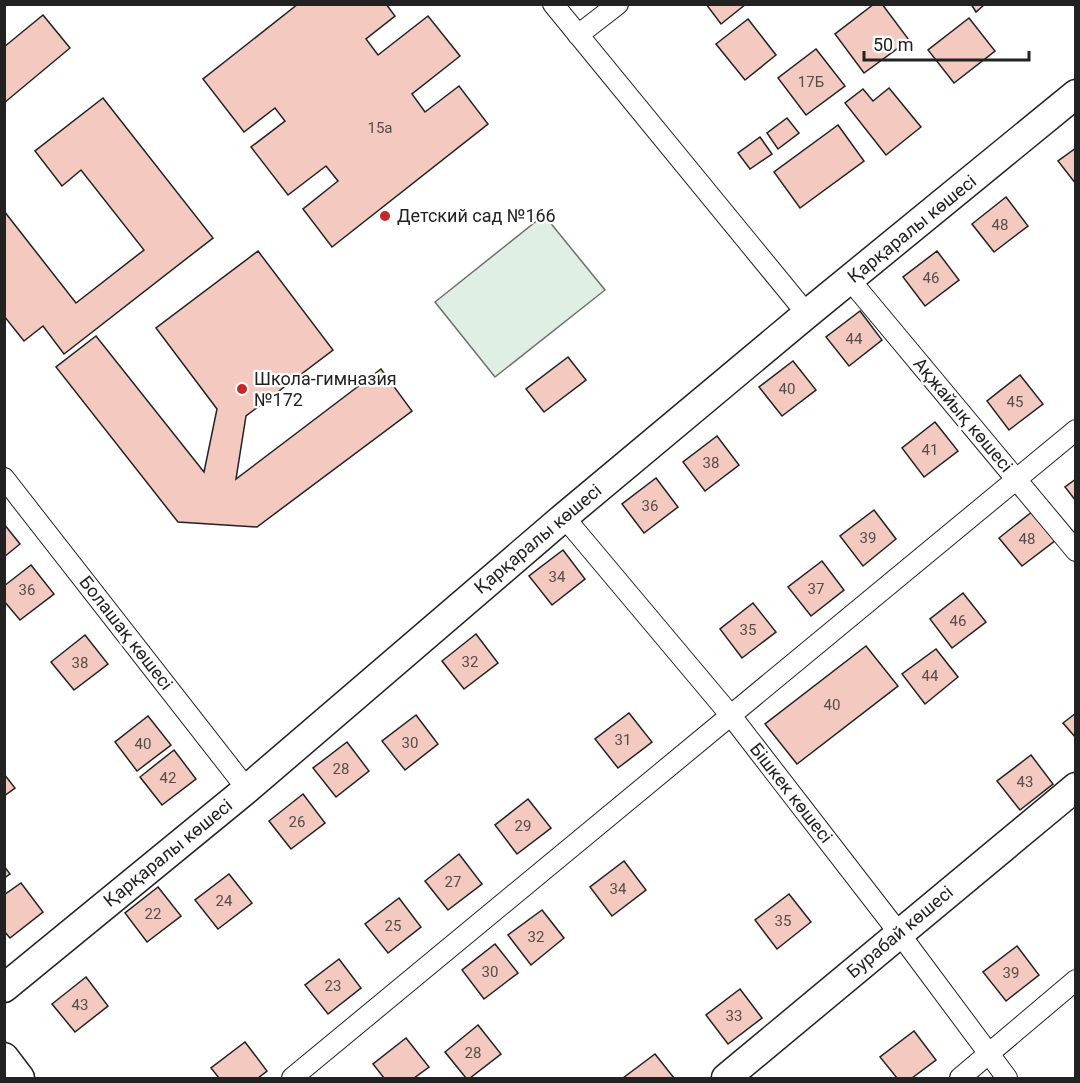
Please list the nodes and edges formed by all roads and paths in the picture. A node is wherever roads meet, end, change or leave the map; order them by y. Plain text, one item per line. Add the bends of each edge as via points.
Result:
1 (553, 4) edge
2 (618, 4) edge
3 (578, 35) junction
4 (1076, 94) edge
5 (850, 280) junction
6 (807, 314) junction
7 (1076, 430) edge
8 (4, 478) edge
9 (1016, 479) junction
10 (564, 517) junction
11 (1076, 551) edge
12 (732, 717) junction
13 (1076, 787) edge
14 (247, 789) junction
15 (899, 933) junction
16 (1076, 980) edge
17 (4, 988) edge
18 (987, 1054) junction
19 (4, 1058) edge
20 (20, 1078) edge
21 (292, 1078) edge
22 (726, 1078) edge
23 (960, 1078) edge
24 (1007, 1078) edge

1 - 3 street
2 - 3 street
3 - 6 street
4 - 5 street, Қарқаралы көшесі
5 - 6 street, Қарқаралы көшесі
5 - 9 street, Ақжайық көшесі
6 - 10 street, Қарқаралы көшесі
7 - 9 street
8 - 14 street, Болашақ көшесі
9 - 11 street, Ақжайық көшесі
9 - 12 street
10 - 12 street, Бішкек көшесі
10 - 14 street, Қарқаралы көшесі
12 - 15 street, Бішкек көшесі
12 - 21 street
13 - 15 street, Бурабай көшесі
14 - 17 street, Қарқаралы көшесі
15 - 18 street, Бішкек көшесі
15 - 22 street, Бурабай көшесі
16 - 18 street
18 - 23 street
18 - 24 street, Бішкек көшесі
19 - 20 street

